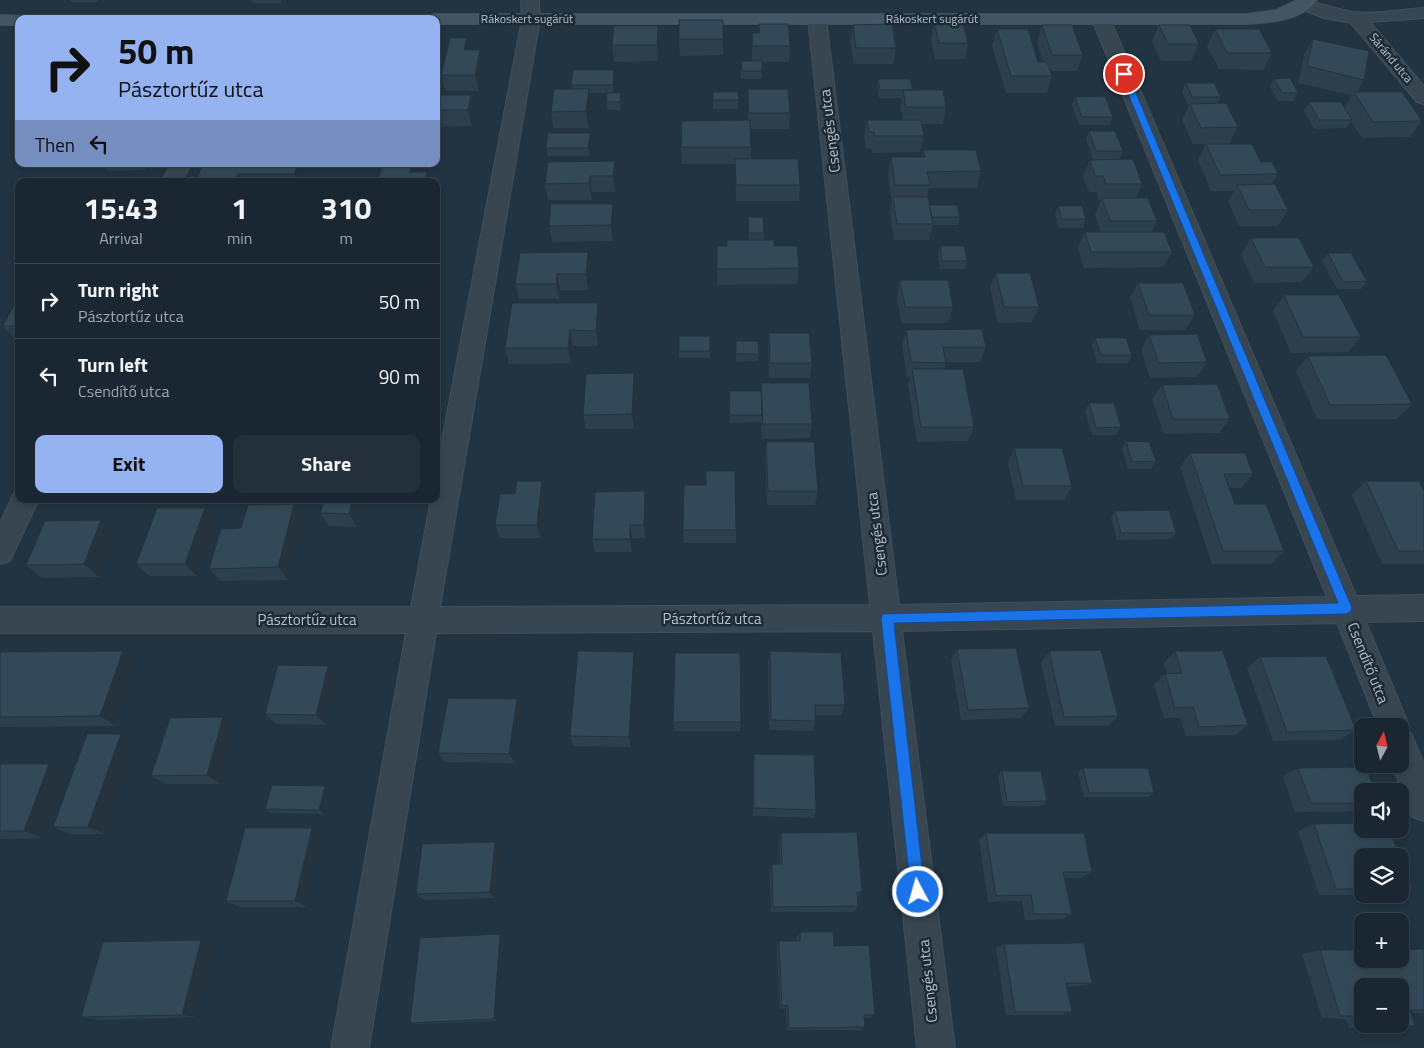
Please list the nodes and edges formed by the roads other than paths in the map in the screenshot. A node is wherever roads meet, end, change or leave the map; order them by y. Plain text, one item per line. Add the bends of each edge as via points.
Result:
1 (1306, 2) edge
2 (531, 10) edge
3 (1424, 13) edge
4 (1357, 18) junction
5 (817, 19) junction
6 (1101, 19) junction
7 (0, 20) edge
8 (15, 20) edge
9 (440, 20) edge
10 (1424, 98) edge
11 (23, 503) edge
12 (0, 552) edge
13 (1346, 608) junction
14 (1424, 608) edge
15 (887, 618) junction
16 (0, 620) edge
17 (423, 620) junction
18 (1390, 718) edge
19 (1409, 767) edge
20 (1424, 805) edge
21 (350, 1048) edge
22 (936, 1048) edge

1 - 4 street, Rákoskert sugárút via 1330,14
1 - 6 street, Rákoskert sugárút via 1294,10 1263,18
2 - 5 street, Rákoskert sugárút
2 - 9 street, Rákoskert sugárút
2 - 17 street
3 - 4 street, Rákoskert sugárút
4 - 10 street, Sáránd utca
5 - 6 street, Rákoskert sugárút
5 - 15 street, Csengés utca
6 - 13 street, Csendítő utca
7 - 8 street
11 - 12 street
13 - 14 street, Pásztortűz utca
13 - 15 street, Pásztortűz utca
13 - 18 street, Csendítő utca
15 - 17 street, Pásztortűz utca
15 - 22 street, Csengés utca
16 - 17 street, Pásztortűz utca
17 - 21 street
19 - 20 street

